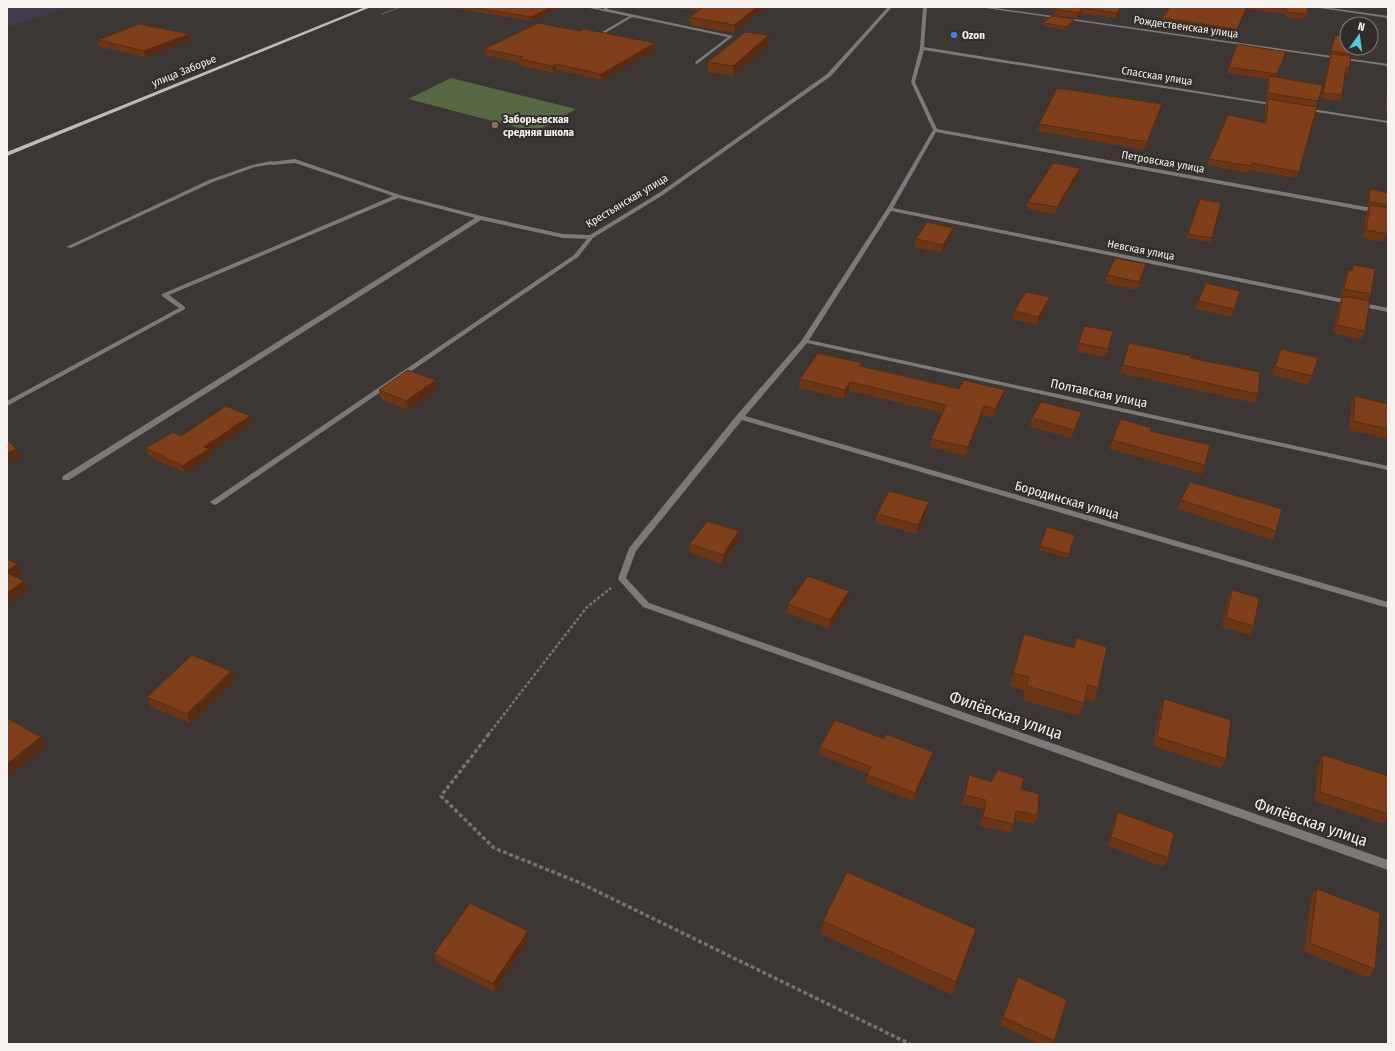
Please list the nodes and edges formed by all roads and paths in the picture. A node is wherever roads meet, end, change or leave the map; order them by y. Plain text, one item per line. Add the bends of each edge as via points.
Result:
1 (369, 7) edge
2 (587, 7) edge
3 (608, 7) edge
4 (890, 7) edge
5 (925, 7) edge
6 (981, 7) edge
7 (1315, 7) edge
8 (604, 10) junction
9 (632, 16) junction
10 (1388, 17) edge
11 (604, 32) edge
12 (922, 48) junction
13 (698, 63) dead end
14 (1388, 65) edge
15 (1285, 106) edge
16 (1301, 109) edge
17 (1388, 122) edge
18 (935, 130) junction
19 (7, 154) edge
20 (398, 196) junction
21 (890, 209) junction
22 (1388, 213) edge
23 (480, 218) junction
24 (591, 236) junction
25 (69, 247) dead end
26 (1388, 310) edge
27 (805, 341) junction
28 (7, 404) edge
29 (740, 417) junction
30 (1388, 468) edge
31 (66, 478) dead end
32 (214, 502) dead end
33 (622, 579) junction
34 (1388, 605) edge
35 (1388, 865) edge
36 (910, 1044) edge

1 - 19 main road, улица Заборье
2 - 8 street
3 - 8 street
4 - 24 street, Крестьянская улица via 829,75 661,194
5 - 12 street
6 - 14 street, Рождественская улица
7 - 10 street
8 - 9 street
9 - 11 street
9 - 13 street via 731,36
12 - 15 street, Спасская улица
12 - 18 street via 913,82
16 - 17 street
18 - 21 street
18 - 22 street, Петровская улица
20 - 23 street, Крестьянская улица
20 - 25 street, Крестьянская улица via 295,161 272,163 254,166 211,181
20 - 28 street via 164,295 183,308
21 - 26 street, Невская улица
21 - 27 street
23 - 24 street, Крестьянская улица via 563,236
23 - 31 street
24 - 32 street via 576,256
27 - 29 street
27 - 30 street, Полтавская улица
29 - 33 street via 632,550
29 - 34 street, Бородинская улица
33 - 35 street, Филёвская улица via 646,604
33 - 36 path via 587,607 441,796 494,848 578,882

